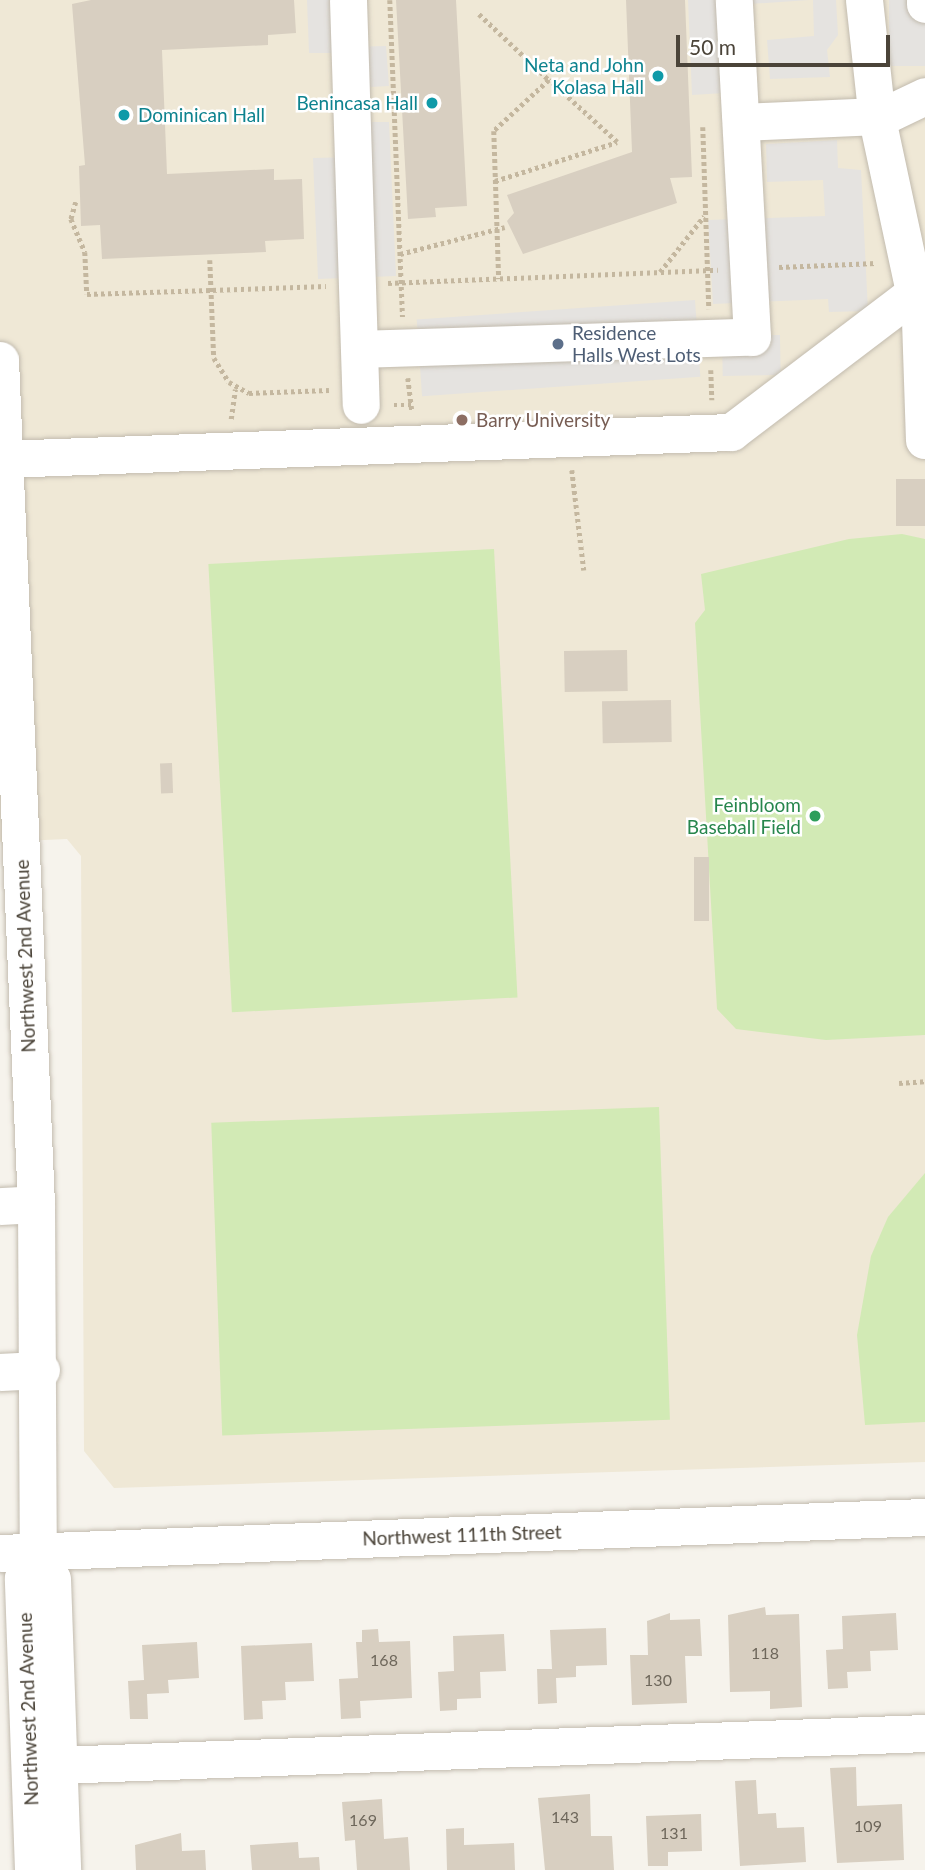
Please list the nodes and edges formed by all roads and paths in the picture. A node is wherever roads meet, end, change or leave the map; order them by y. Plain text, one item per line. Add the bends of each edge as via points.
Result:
1 (348, 0) edge
2 (390, 0) edge
3 (734, 0) edge
4 (864, 0) edge
5 (480, 14) dead end
6 (550, 80) junction
7 (925, 96) edge
8 (876, 109) junction
9 (741, 111) junction
10 (704, 127) dead end
11 (495, 181) junction
12 (76, 202) dead end
13 (704, 215) junction
14 (505, 227) dead end
15 (497, 228) junction
16 (400, 254) junction
17 (210, 260) dead end
18 (749, 269) junction
19 (707, 270) junction
20 (660, 272) junction
21 (915, 277) edge
22 (499, 279) junction
23 (401, 283) junction
24 (357, 285) junction
25 (212, 290) junction
26 (710, 337) junction
27 (404, 347) junction
28 (359, 349) junction
29 (0, 360) edge
30 (324, 390) dead end
31 (361, 405) dead end
32 (924, 423) edge
33 (714, 432) junction
34 (537, 441) junction
35 (416, 444) junction
36 (3, 473) edge
37 (584, 570) dead end
38 (8, 751) edge
39 (11, 864) edge
40 (14, 1037) edge
41 (925, 1081) edge
42 (899, 1083) dead end
43 (36, 1204) junction
44 (0, 1206) edge
45 (41, 1370) junction
46 (0, 1372) edge
47 (925, 1517) edge
48 (38, 1552) junction
49 (0, 1553) edge
50 (925, 1734) edge
51 (43, 1766) junction
52 (33, 1870) edge
53 (62, 1870) edge

1 - 24 street
2 - 16 path
3 - 9 street
4 - 8 street
5 - 6 path
6 - 11 path via 494,131
6 - 11 path via 617,142
7 - 8 street
8 - 9 street
8 - 21 street
9 - 18 street
10 - 13 path
11 - 15 path
12 - 25 path via 71,219 85,252 87,294
13 - 19 path
13 - 20 path
14 - 15 path
15 - 16 path
15 - 22 path
16 - 23 path
17 - 25 path
18 - 19 path
18 - 21 path
18 - 26 street via 752,337
19 - 20 path
19 - 26 path
20 - 22 path
21 - 32 street
21 - 33 street via 731,432
22 - 23 path
23 - 24 path
23 - 27 path
24 - 25 path
24 - 28 street
25 - 30 path via 214,358 235,389
26 - 27 street
26 - 33 path
27 - 28 street
27 - 35 path
28 - 31 street
29 - 36 street, Northwest 2nd Avenue
33 - 34 street
34 - 35 street
34 - 37 path via 575,476
35 - 36 street
36 - 38 street, Northwest 2nd Avenue
38 - 39 street, Northwest 2nd Avenue
39 - 40 street, Northwest 2nd Avenue
40 - 43 street, Northwest 2nd Avenue
41 - 42 path
43 - 44 street
43 - 45 street, Northwest 2nd Avenue
45 - 46 street
45 - 48 street, Northwest 2nd Avenue
47 - 48 street, Northwest 111th Street
48 - 49 street, Northwest 111th Street
48 - 51 street, Northwest 2nd Avenue via 23,1577
50 - 51 street
51 - 52 street, Northwest 2nd Avenue
51 - 53 street, Northwest 2nd Avenue

